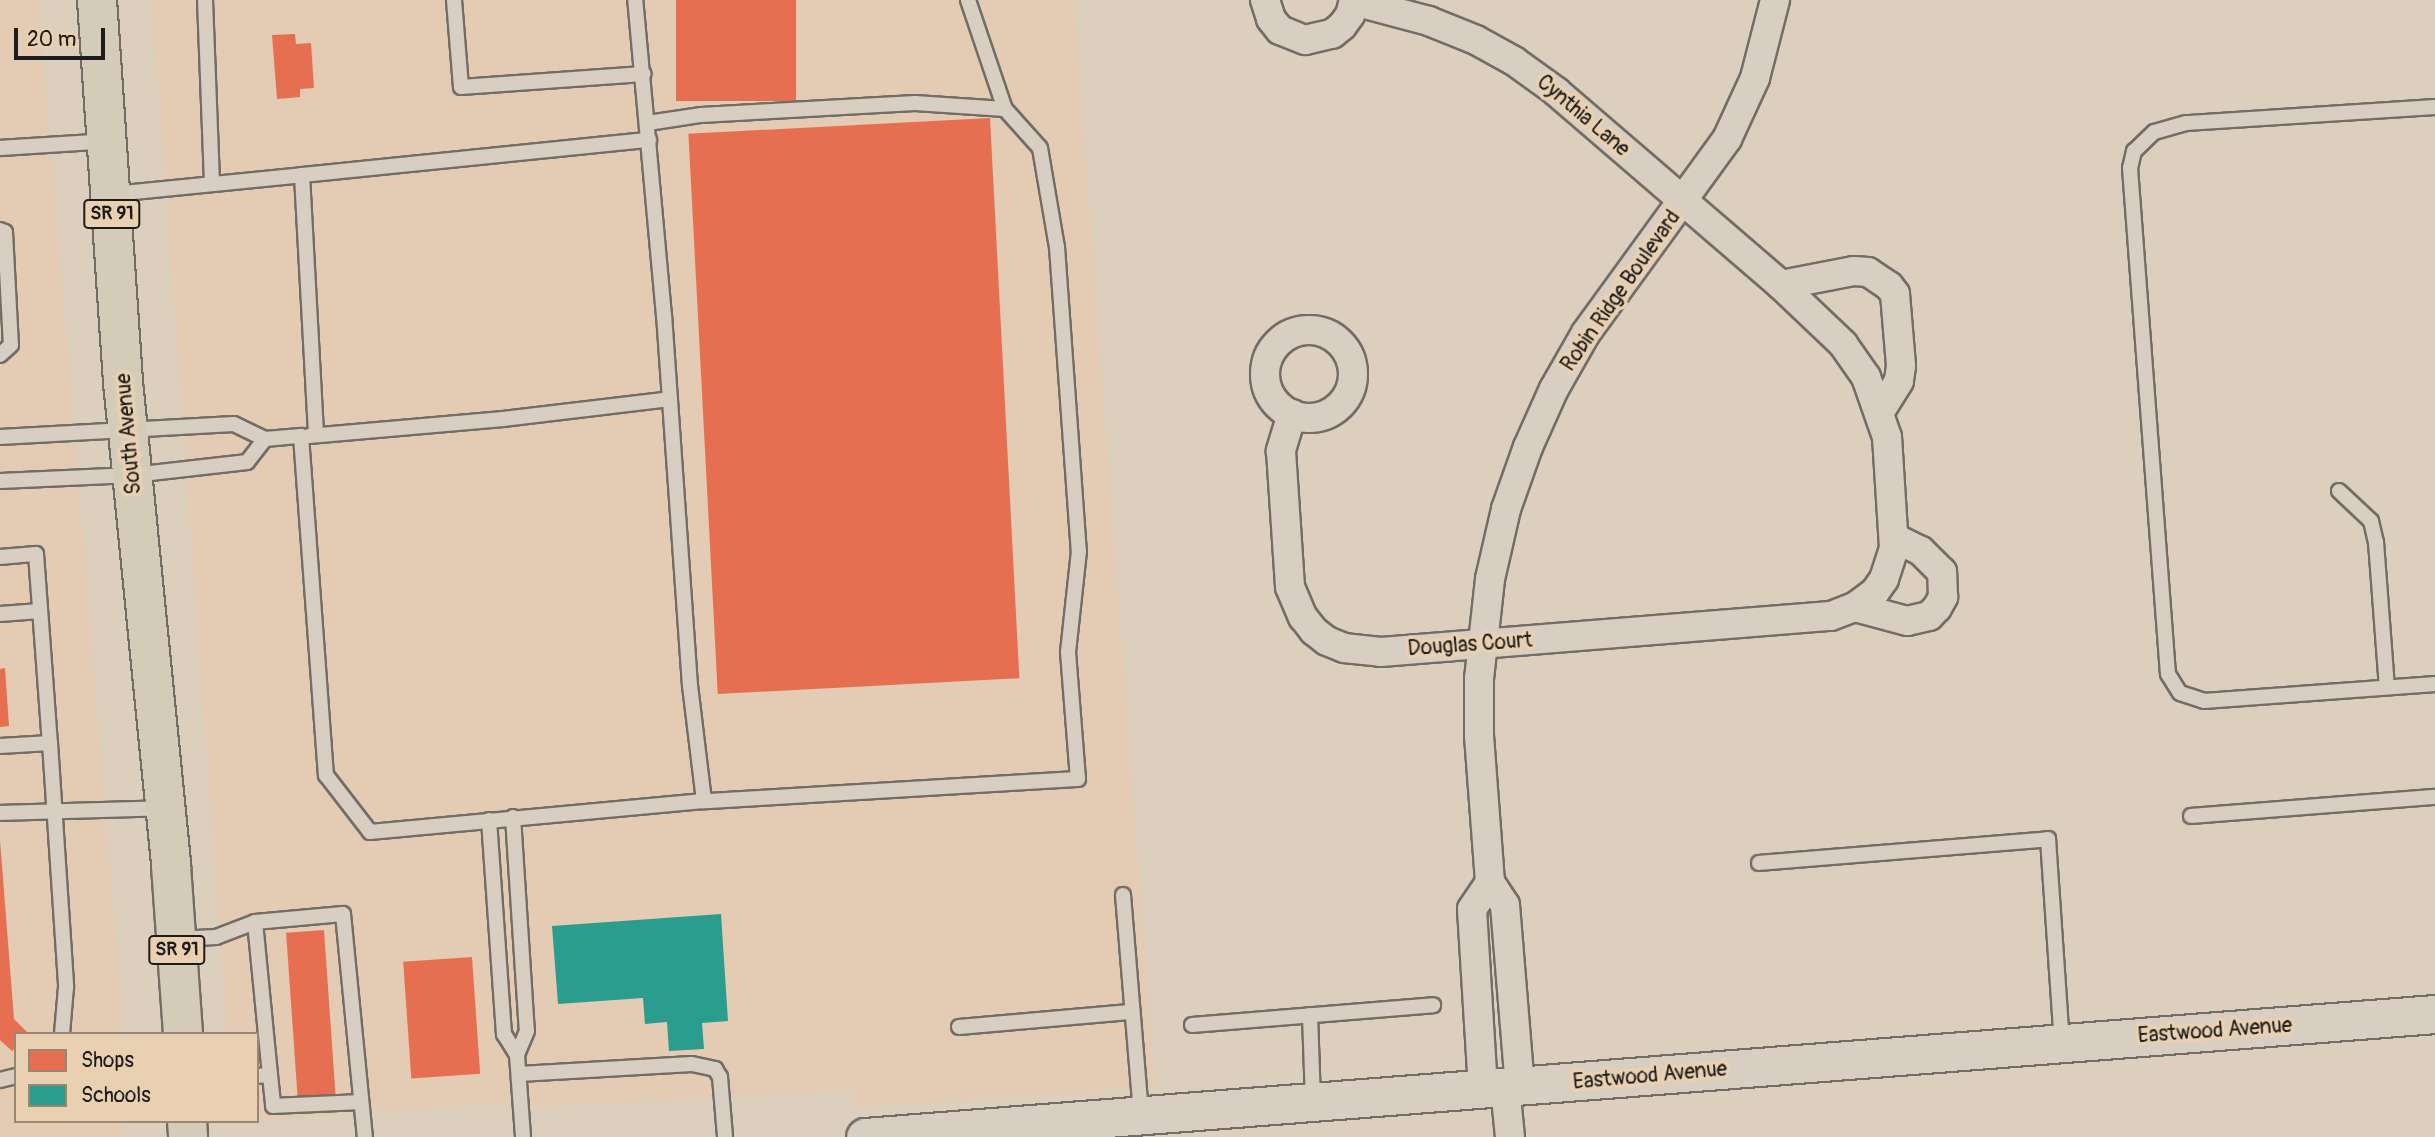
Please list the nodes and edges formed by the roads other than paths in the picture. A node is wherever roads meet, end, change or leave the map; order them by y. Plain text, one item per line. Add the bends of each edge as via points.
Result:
1 (97, 0) edge
2 (205, 0) edge
3 (454, 0) edge
4 (635, 0) edge
5 (968, 0) edge
6 (1265, 0) edge
7 (1775, 0) edge
8 (1354, 1) edge
9 (643, 74) junction
10 (2435, 107) edge
11 (1005, 109) junction
12 (648, 123) junction
13 (649, 140) junction
14 (107, 141) junction
15 (0, 148) edge
16 (302, 175) junction
17 (212, 184) junction
18 (111, 194) junction
19 (1683, 201) junction
20 (0, 230) edge
21 (1781, 285) junction
22 (0, 355) edge
23 (670, 400) junction
24 (1880, 411) junction
25 (1292, 414) dead end
26 (128, 428) junction
27 (316, 435) junction
28 (301, 436) junction
29 (0, 437) edge
30 (265, 439) junction
31 (133, 475) junction
32 (0, 481) edge
33 (2339, 491) dead end
34 (1894, 538) junction
35 (0, 557) edge
36 (1855, 607) junction
37 (40, 611) junction
38 (0, 614) edge
39 (1482, 645) junction
40 (2435, 684) edge
41 (2387, 687) junction
42 (50, 743) junction
43 (0, 746) edge
44 (2435, 797) edge
45 (705, 800) junction
46 (165, 808) junction
47 (53, 812) junction
48 (0, 813) edge
49 (2191, 816) dead end
50 (513, 817) junction
51 (489, 820) junction
52 (1759, 863) dead end
53 (1123, 895) dead end
54 (256, 922) junction
55 (176, 939) junction
56 (1433, 1005) dead end
57 (1132, 1012) junction
58 (2435, 1014) edge
59 (1310, 1015) junction
60 (1192, 1025) dead end
61 (959, 1027) dead end
62 (62, 1032) edge
63 (183, 1032) edge
64 (2062, 1043) junction
65 (517, 1055) junction
66 (519, 1074) junction
67 (264, 1075) edge
68 (1503, 1087) junction
69 (360, 1102) junction
70 (1313, 1102) junction
71 (1141, 1115) junction
72 (365, 1137) edge
73 (523, 1137) edge
74 (725, 1137) edge
75 (865, 1137) edge
76 (1510, 1137) edge

1 - 14 main road, South Avenue / SR 91
2 - 17 lane
3 - 9 lane via 461,87
4 - 9 lane
5 - 11 lane
6 - 8 street, Cynthia Lane via 1280,30 1305,40 1332,34 1350,15
7 - 19 street, Robin Ridge Boulevard via 1755,78 1727,139
8 - 19 street, Cynthia Lane via 1429,21 1514,61 1557,92
9 - 12 lane
10 - 41 lane via 2186,123 2154,132 2134,151 2130,168 2168,674 2180,693 2204,701
11 - 12 lane via 915,103 701,115
11 - 45 lane via 1040,148 1057,247 1079,551 1068,652 1077,779
12 - 13 lane
13 - 16 lane
13 - 23 lane
14 - 15 lane
14 - 18 main road, South Avenue / SR 91
16 - 17 lane
16 - 27 lane
17 - 18 lane
18 - 26 main road, South Avenue / SR 91
19 - 21 street, Cynthia Lane
19 - 39 street, Robin Ridge Boulevard via 1586,333 1543,412 1506,509 1490,579
20 - 22 lane via 5,232 11,345
21 - 24 street, Cynthia Lane via 1843,344 1866,377
21 - 24 street via 1854,271 1868,272 1889,286 1895,294 1901,366 1899,381
23 - 27 lane
23 - 45 lane via 690,686
24 - 34 street, Cynthia Lane via 1891,466
25 - 39 street, Douglas Court via 1280,451 1290,587 1314,631 1327,641 1363,652
26 - 29 lane
26 - 30 lane via 234,424
26 - 31 main road, South Avenue / SR 91
27 - 28 lane
28 - 30 lane
28 - 51 lane via 326,775 370,832
30 - 31 lane via 247,462
31 - 32 lane
31 - 46 main road, South Avenue / SR 91
33 - 41 lane via 2371,521
34 - 36 street, Cynthia Lane via 1884,579
34 - 36 street via 1934,560 1942,572 1943,597 1937,608 1928,616 1907,621
35 - 37 lane via 36,554
36 - 39 street, Douglas Court via 1831,616
37 - 38 lane
37 - 42 lane
39 - 68 street, Robin Ridge Boulevard via 1479,735 1490,882 1472,909
40 - 41 lane
42 - 43 lane
42 - 47 lane
44 - 49 lane
45 - 50 lane
46 - 47 lane
46 - 55 main road, South Avenue / SR 91
47 - 48 lane
47 - 62 lane via 66,986
50 - 51 lane
50 - 65 lane via 527,1031
51 - 65 lane via 503,1034
52 - 64 lane via 2048,839
53 - 57 lane
54 - 55 lane via 216,937
54 - 67 lane
54 - 69 lane via 343,914
55 - 63 main road, SR 91
56 - 59 lane
57 - 61 lane
57 - 71 lane
58 - 64 street, Eastwood Avenue
59 - 60 lane
59 - 70 lane
64 - 68 street, Eastwood Avenue
65 - 66 lane
66 - 73 lane
66 - 74 lane via 692,1064 715,1069 720,1077
67 - 69 lane via 273,1106
68 - 70 street, Eastwood Avenue
68 - 76 street, Robin Ridge Boulevard
69 - 72 lane
70 - 71 street, Eastwood Avenue
71 - 75 street, Eastwood Avenue

